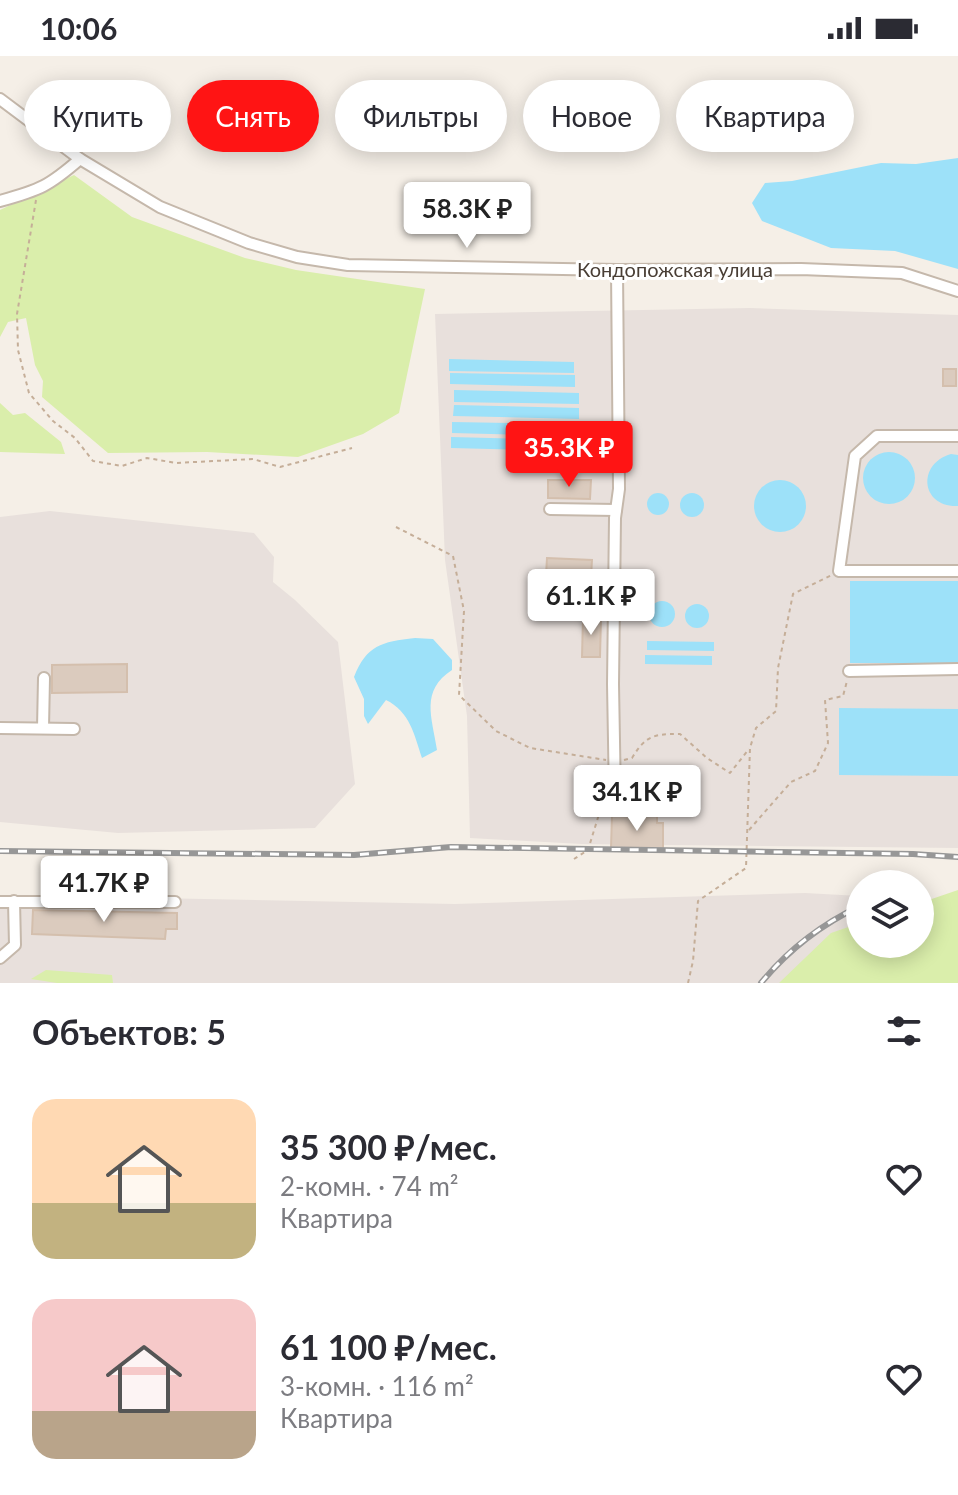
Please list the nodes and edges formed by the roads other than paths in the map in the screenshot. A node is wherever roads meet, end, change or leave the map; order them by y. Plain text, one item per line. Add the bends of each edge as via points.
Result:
1 (0, 99) edge
2 (80, 159) junction
3 (0, 201) edge
4 (617, 270) junction
5 (958, 291) edge
6 (958, 436) edge
7 (550, 509) dead end
8 (616, 510) junction
9 (958, 571) edge
10 (958, 669) edge
11 (849, 671) road end
12 (44, 678) dead end
13 (0, 728) edge
14 (43, 728) junction
15 (74, 729) dead end
16 (611, 795) road end
17 (14, 901) junction
18 (0, 902) edge
19 (175, 902) dead end
20 (0, 959) edge

1 - 2 street, Кондопожская улица
2 - 3 street via 38,191
2 - 4 street, Кондопожская улица via 160,207 297,257 348,265
4 - 5 street, Кондопожская улица via 902,273
4 - 8 street
6 - 9 street via 877,436 855,456 839,571
7 - 8 street
8 - 16 street
10 - 11 street
12 - 14 street
13 - 14 street
14 - 15 street
17 - 18 street
17 - 19 street
17 - 20 street via 15,945

